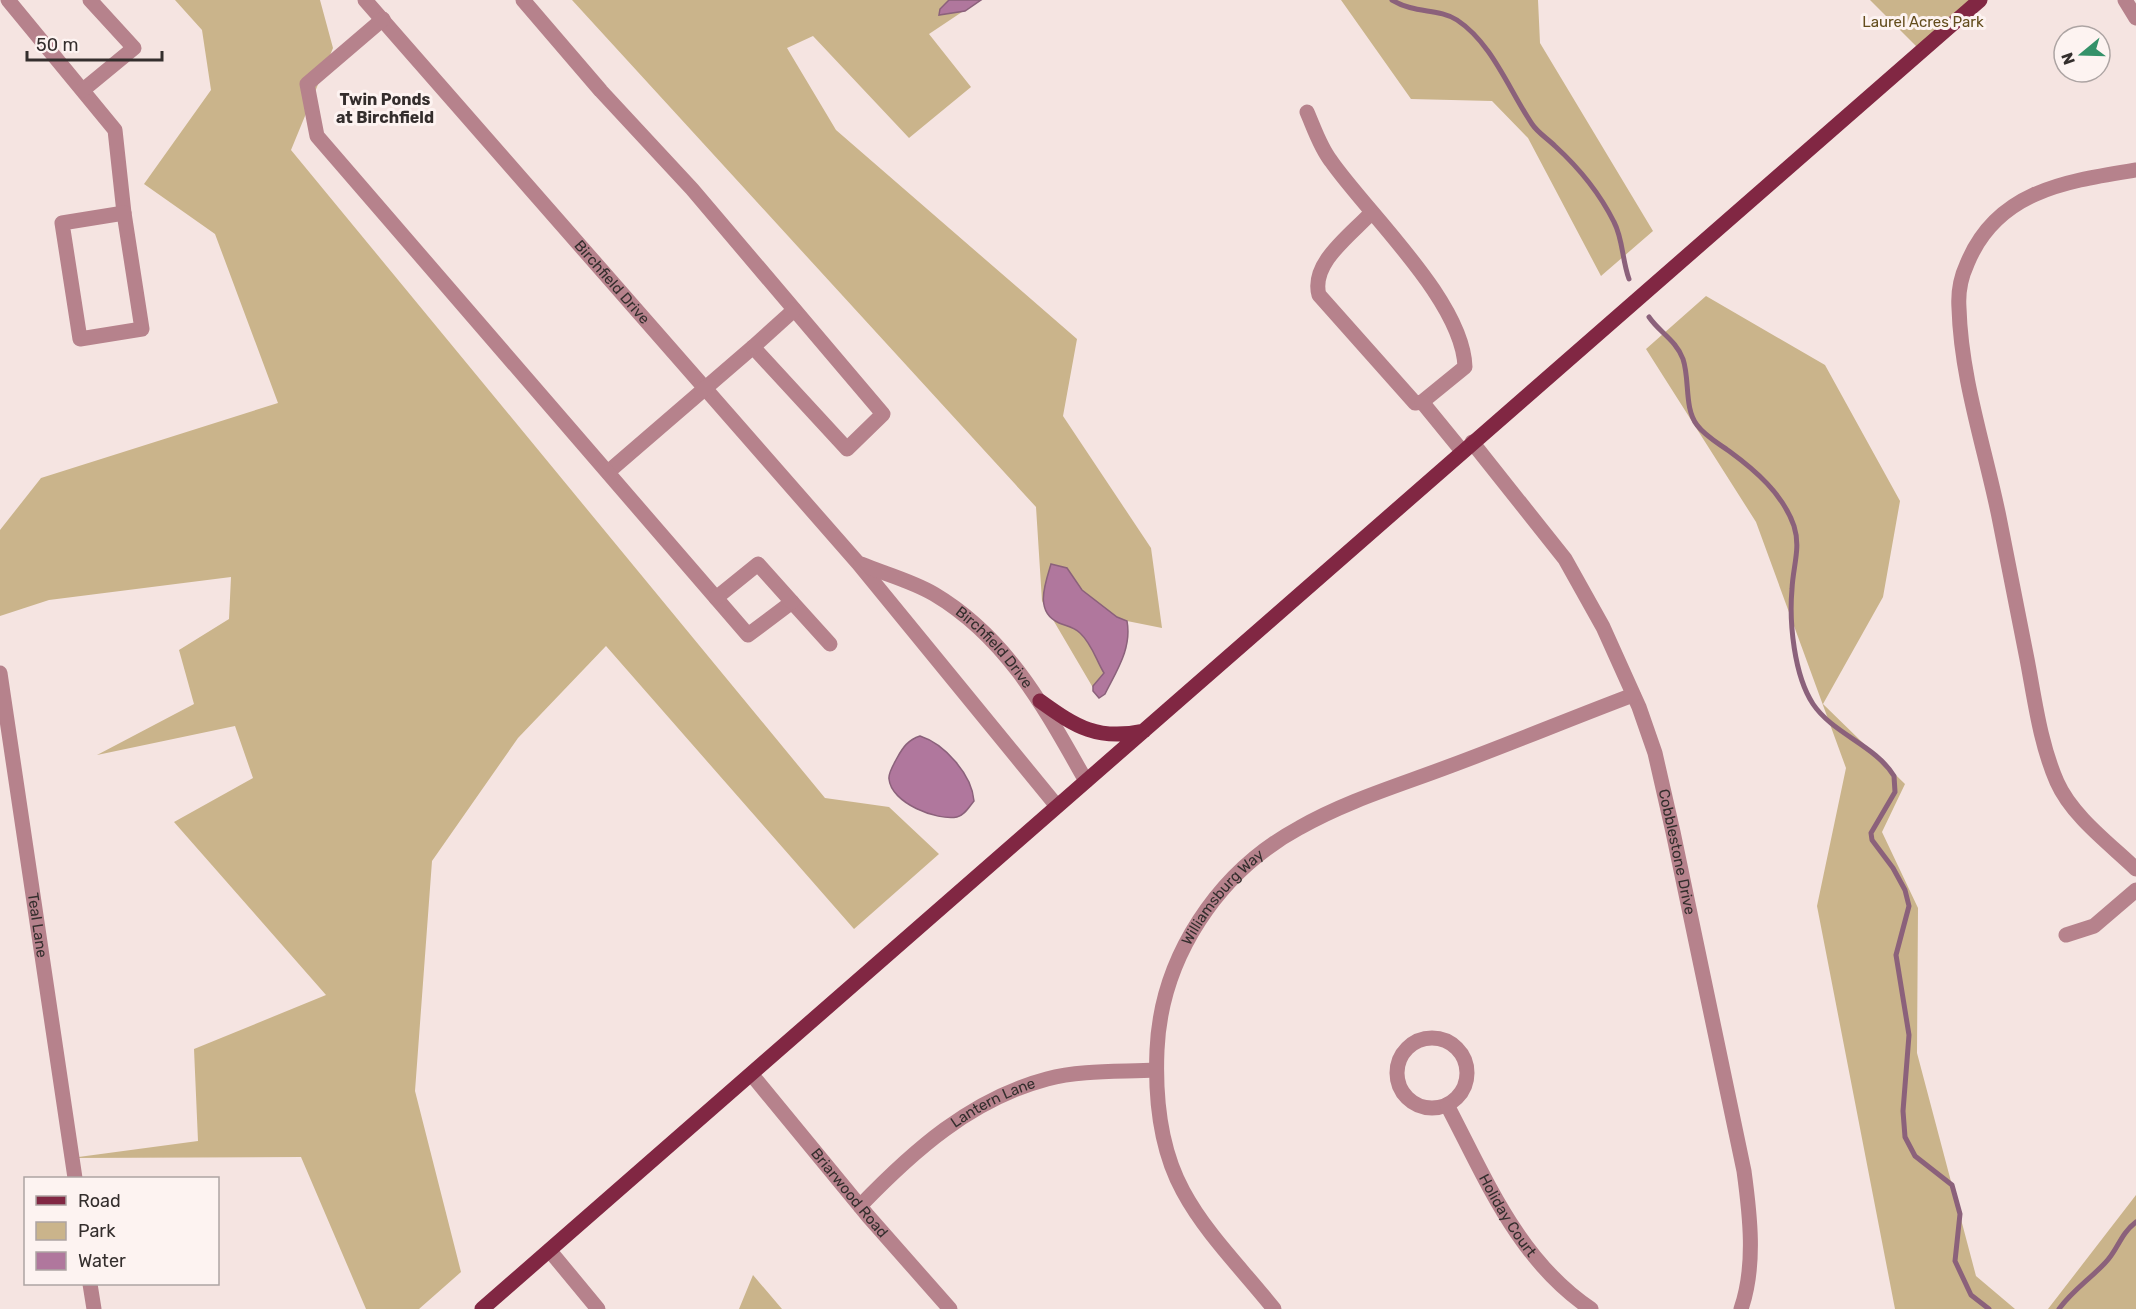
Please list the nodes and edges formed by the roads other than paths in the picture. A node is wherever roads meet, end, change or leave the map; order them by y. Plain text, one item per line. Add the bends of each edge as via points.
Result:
1 (8, 0) edge
2 (90, 0) edge
3 (365, 0) edge
4 (523, 0) edge
5 (1980, 0) edge
6 (2125, 0) edge
7 (2136, 18) edge
8 (383, 20) junction
9 (83, 90) junction
10 (1307, 112) dead end
11 (2136, 170) edge
12 (1372, 212) junction
13 (124, 213) junction
14 (794, 310) junction
15 (753, 347) junction
16 (705, 386) junction
17 (1422, 402) junction
18 (1467, 447) junction
19 (609, 472) junction
20 (858, 563) junction
21 (716, 598) junction
22 (792, 602) junction
23 (830, 644) dead end
24 (0, 673) edge
25 (1633, 695) junction
26 (1040, 700) junction
27 (1146, 731) junction
28 (1086, 781) junction
29 (1056, 805) junction
30 (2136, 869) edge
31 (2136, 890) edge
32 (2066, 935) dead end
33 (1156, 1070) junction
34 (752, 1075) junction
35 (1447, 1105) junction
36 (75, 1177) edge
37 (860, 1206) junction
38 (550, 1251) junction
39 (90, 1285) edge
40 (94, 1309) edge
41 (482, 1309) edge
42 (598, 1309) edge
43 (950, 1309) edge
44 (1274, 1309) edge
45 (1591, 1309) edge
46 (1741, 1309) edge

1 - 9 street
2 - 9 street via 134,48
3 - 8 street, Birchfield Drive
4 - 14 street
5 - 18 main road
6 - 7 street
8 - 16 street, Birchfield Drive
8 - 19 street via 307,84 317,136
9 - 13 street via 114,130
10 - 12 street via 1329,160
11 - 30 street via 2065,182 2004,213 1989,228 1967,263 1958,306 1978,431 2049,762 2059,785 2085,820
12 - 17 street via 1438,298 1465,358 1466,367
12 - 17 street, Cobblestone Drive via 1322,266 1319,295 1415,403
13 - 13 street via 142,329 80,339 62,223
14 - 15 street
14 - 15 street via 883,414 847,449
15 - 16 street
16 - 19 street
16 - 20 street, Birchfield Drive
17 - 18 street, Cobblestone Drive
18 - 25 street, Cobblestone Drive via 1565,559 1603,627
18 - 27 main road
19 - 21 street
20 - 26 street, Birchfield Drive via 942,600 984,632
20 - 29 street, Birchfield Drive
21 - 22 street via 748,635
21 - 22 street via 758,564
22 - 23 street
24 - 36 street, Teal Lane
25 - 33 street, Williamsburg Way via 1351,804 1300,827 1255,857 1216,896 1187,940 1161,1010
25 - 46 street, Cobblestone Drive via 1655,753 1744,1171 1749,1253
26 - 27 main road via 1069,722 1099,734
26 - 28 street, Birchfield Drive
27 - 28 main road
28 - 29 main road
29 - 34 main road
31 - 32 street via 2094,926
33 - 37 street, Lantern Lane via 1067,1075 1006,1093 964,1114 929,1141
33 - 44 street, Williamsburg Way via 1166,1147 1183,1192
34 - 37 street, Briarwood Road
34 - 38 main road
35 - 35 street via 1424,1107 1404,1094 1397,1072 1399,1060 1414,1042 1436,1037 1447,1041 1463,1056 1467,1078 1464,1089
35 - 45 street, Holiday Court via 1516,1235 1548,1273
37 - 43 street, Briarwood Road
38 - 41 main road
38 - 42 street
39 - 40 street

